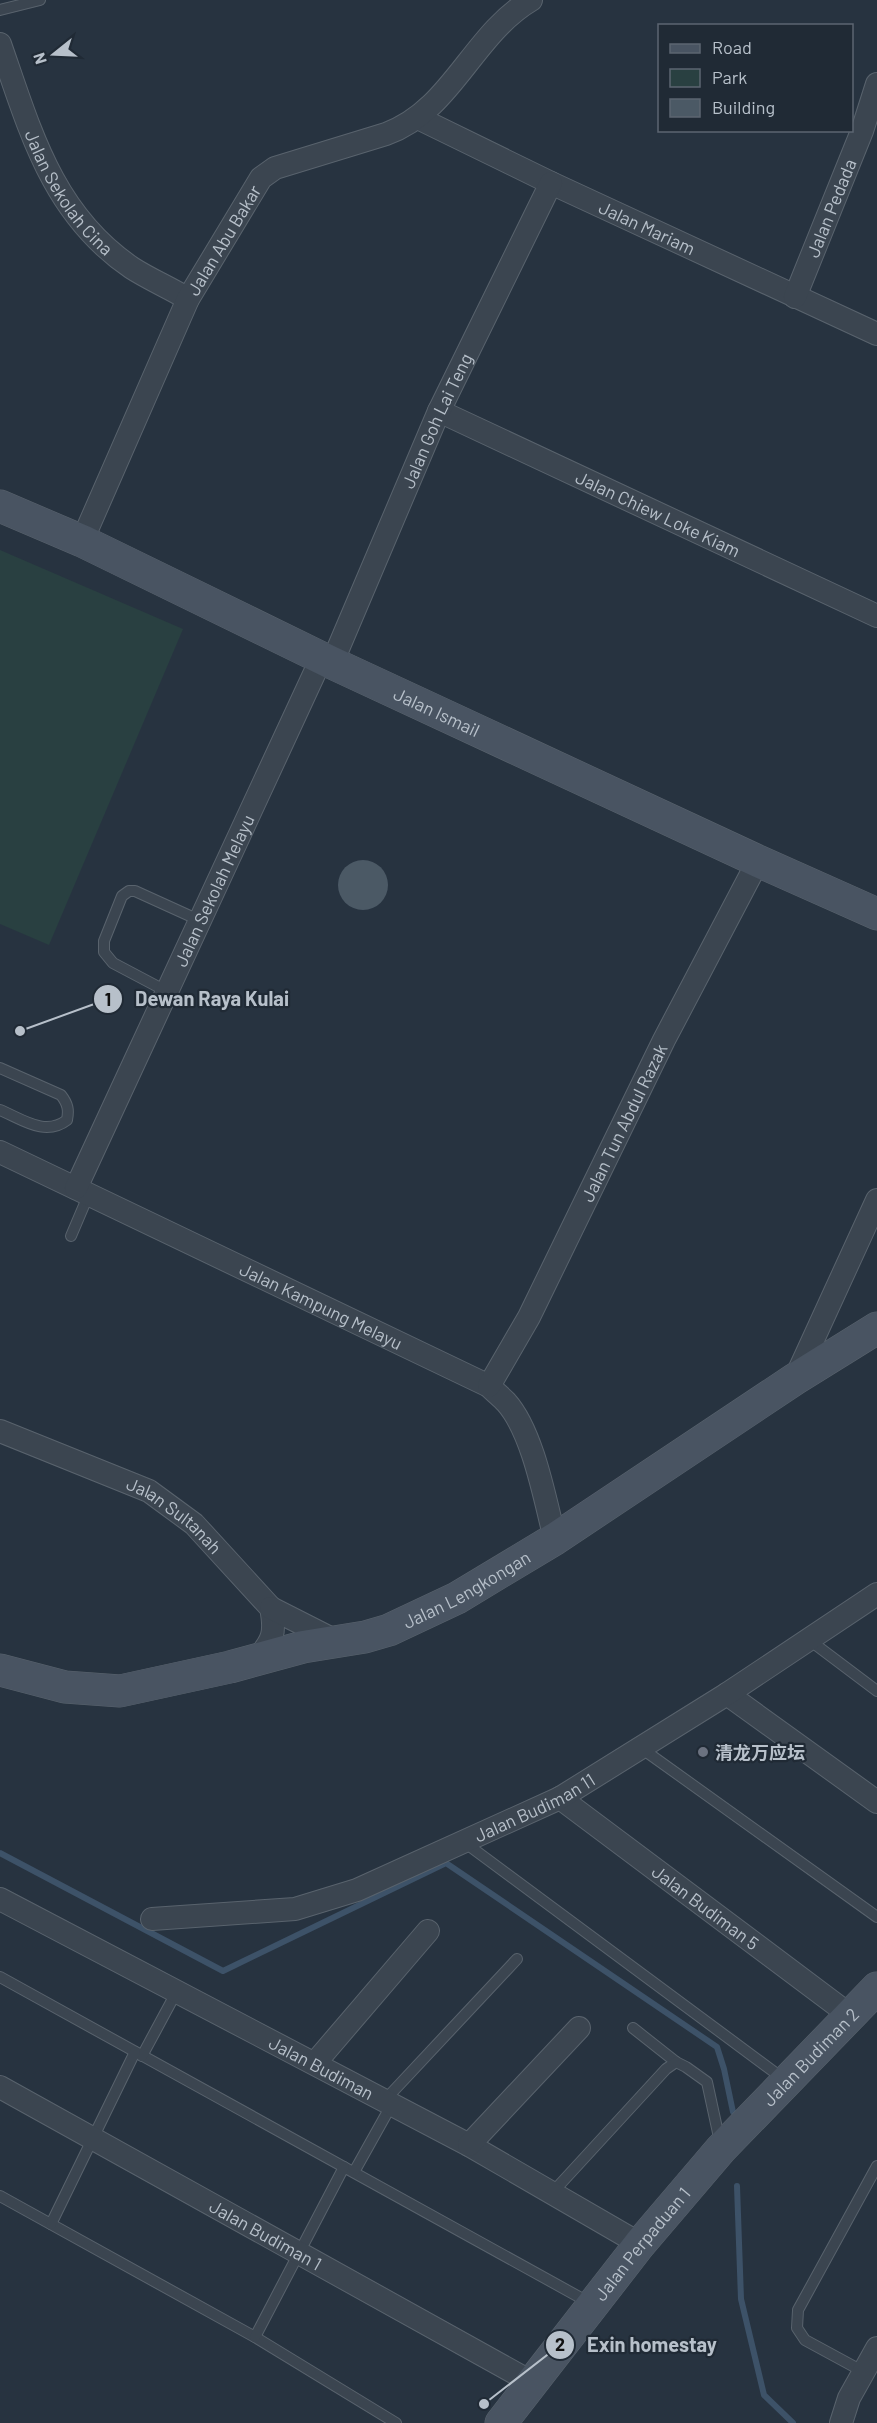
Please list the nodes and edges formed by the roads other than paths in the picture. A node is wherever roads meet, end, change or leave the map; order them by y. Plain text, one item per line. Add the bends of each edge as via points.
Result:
1 (40, 0) edge
2 (531, 0) edge
3 (0, 10) edge
4 (0, 44) edge
5 (877, 84) edge
6 (418, 118) junction
7 (550, 183) junction
8 (795, 297) junction
9 (188, 299) junction
10 (877, 334) edge
11 (440, 411) junction
12 (0, 506) edge
13 (82, 541) junction
14 (877, 616) edge
15 (327, 660) junction
16 (758, 861) junction
17 (877, 914) edge
18 (201, 922) junction
19 (166, 991) junction
20 (0, 1068) edge
21 (0, 1110) edge
22 (0, 1152) edge
23 (82, 1192) junction
24 (877, 1200) edge
25 (71, 1236) dead end
26 (877, 1328) edge
27 (795, 1379) junction
28 (489, 1386) junction
29 (0, 1431) edge
30 (555, 1539) junction
31 (877, 1594) edge
32 (271, 1608) junction
33 (808, 1640) junction
34 (336, 1641) junction
35 (256, 1660) junction
36 (0, 1670) edge
37 (877, 1691) edge
38 (727, 1694) junction
39 (640, 1748) junction
40 (560, 1798) junction
41 (877, 1802) edge
42 (464, 1842) junction
43 (0, 1899) edge
44 (877, 1917) edge
45 (152, 1919) dead end
46 (428, 1931) dead end
47 (517, 1959) dead end
48 (0, 1977) edge
49 (177, 1991) junction
50 (868, 2002) edge
51 (579, 2028) dead end
52 (633, 2028) dead end
53 (138, 2054) junction
54 (676, 2062) junction
55 (315, 2063) junction
56 (787, 2082) junction
57 (0, 2086) edge
58 (388, 2102) junction
59 (744, 2127) joint
60 (94, 2139) junction
61 (469, 2145) junction
62 (722, 2149) junction
63 (877, 2166) edge
64 (349, 2169) junction
65 (552, 2193) junction
66 (0, 2196) edge
67 (51, 2224) junction
68 (640, 2244) junction
69 (299, 2253) junction
70 (593, 2305) junction
71 (255, 2337) junction
72 (877, 2348) edge
73 (864, 2372) junction
74 (533, 2384) junction
75 (396, 2423) edge
76 (501, 2423) edge
77 (842, 2423) edge

1 - 3 lane
2 - 6 street, Jalan Abu Bakar via 500,23
4 - 9 street, Jalan Sekolah Cina via 33,138 62,197 94,234 132,268
5 - 8 street, Jalan Pedada
6 - 7 street, Jalan Mariam
6 - 9 street, Jalan Abu Bakar via 386,134 275,168 261,178
7 - 8 street, Jalan Mariam
7 - 11 street, Jalan Goh Lai Teng
8 - 10 street, Jalan Mariam
9 - 13 street, Jalan Abu Bakar
11 - 14 street, Jalan Chiew Loke Kiam
11 - 15 street, Jalan Goh Lai Teng
12 - 13 street, Jalan Ismail
13 - 15 street, Jalan Ismail
15 - 16 street, Jalan Ismail
15 - 18 street, Jalan Sekolah Melayu
16 - 17 street, Jalan Ismail
16 - 28 street, Jalan Tun Abdul Razak via 664,1040 529,1317
18 - 19 street, Jalan Sekolah Melayu
18 - 19 lane via 135,891 122,896 104,941 104,952 113,963
19 - 23 street, Jalan Sekolah Melayu
20 - 21 lane via 61,1095 69,1111 67,1120 58,1127 42,1128
22 - 23 street, Jalan Kampung Melayu
23 - 25 lane
23 - 28 street, Jalan Kampung Melayu
24 - 27 street
26 - 27 street, Jalan Lengkongan
27 - 30 street, Jalan Lengkongan
28 - 30 street, Jalan Kampung Melayu via 508,1404 534,1458
29 - 32 street, Jalan Sultanah via 149,1491 194,1524
30 - 34 street, Jalan Lengkongan via 457,1598 389,1630
31 - 33 street, Jalan Budiman 11
32 - 34 street
32 - 35 street via 275,1625 272,1638
33 - 37 lane
33 - 38 street, Jalan Budiman 11
34 - 35 street, Jalan Lengkongan
35 - 36 street, Jalan Lengkongan via 120,1691 65,1687
38 - 39 street, Jalan Budiman 11
38 - 41 street
39 - 40 street, Jalan Budiman 11
39 - 44 lane
40 - 42 street, Jalan Budiman 11
40 - 50 street, Jalan Budiman 5
42 - 45 street, Jalan Budiman 11 via 357,1890 295,1909
42 - 56 lane
43 - 49 street, Jalan Budiman
46 - 55 street
47 - 58 lane
48 - 53 lane
49 - 53 lane
49 - 55 street, Jalan Budiman
50 - 56 street, Jalan Budiman 2
51 - 61 street
52 - 54 lane
53 - 60 lane
53 - 64 lane
54 - 62 lane via 707,2082
54 - 65 lane
55 - 58 street, Jalan Budiman
56 - 59 street, Jalan Budiman 2
57 - 60 street, Jalan Budiman 1
58 - 61 street, Jalan Budiman
58 - 64 lane
59 - 62 street, Jalan Perpaduan 1
60 - 67 lane
60 - 69 street, Jalan Budiman 1
61 - 65 street, Jalan Budiman
62 - 68 street, Jalan Perpaduan 1
63 - 73 lane via 798,2310 797,2328 805,2340
64 - 69 lane
64 - 70 lane
65 - 68 street, Jalan Budiman
66 - 67 lane
67 - 71 lane
68 - 70 street, Jalan Perpaduan 1
69 - 71 lane
69 - 74 street, Jalan Budiman 1
70 - 74 street, Jalan Perpaduan 1
71 - 75 lane
72 - 73 street
73 - 77 street via 849,2398
74 - 76 street, Jalan Perpaduan 1

